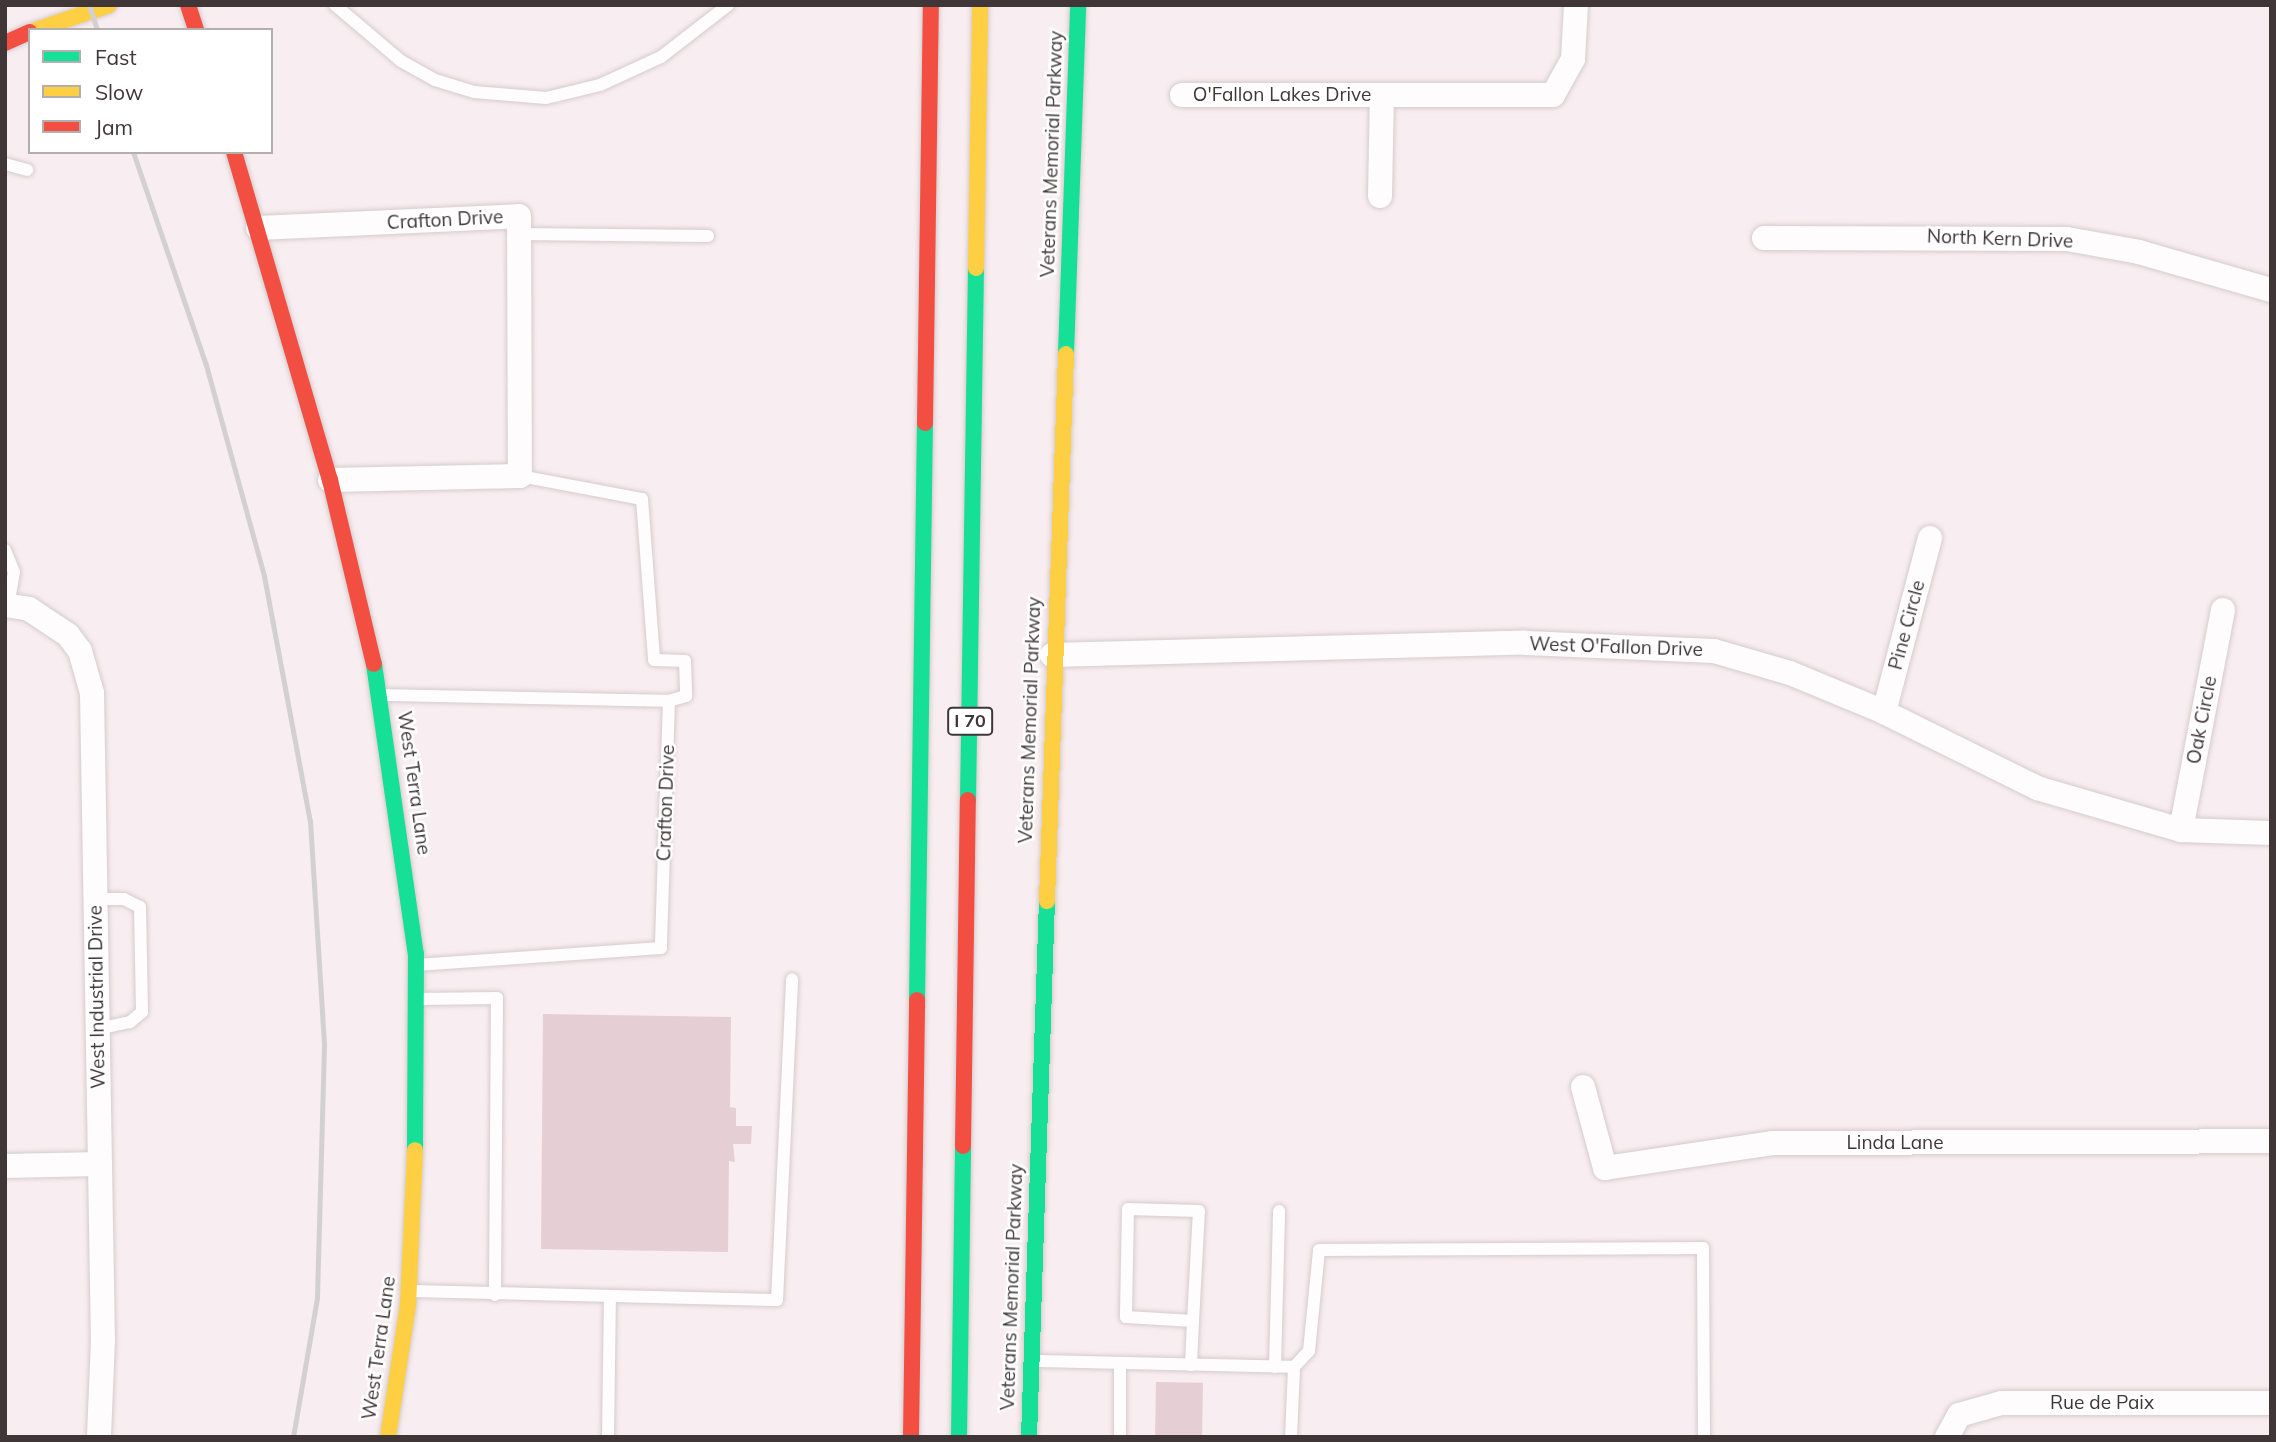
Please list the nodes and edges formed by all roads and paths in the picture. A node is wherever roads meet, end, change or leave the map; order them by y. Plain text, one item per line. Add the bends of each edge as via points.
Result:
1 (109, 5) edge
2 (188, 5) edge
3 (335, 5) edge
4 (728, 5) edge
5 (931, 5) edge
6 (980, 5) edge
7 (1078, 5) edge
8 (1576, 5) edge
9 (42, 28) edge
10 (195, 28) edge
11 (28, 33) edge
12 (5, 43) edge
13 (1182, 95) dead end
14 (1382, 96) junction
15 (235, 154) edge
16 (5, 164) edge
17 (27, 170) dead end
18 (1380, 196) dead end
19 (258, 228) junction
20 (519, 234) junction
21 (708, 236) dead end
22 (1765, 238) dead end
23 (2271, 290) edge
24 (520, 476) junction
25 (330, 480) junction
26 (1930, 538) dead end
27 (5, 550) edge
28 (6, 605) edge
29 (2223, 610) dead end
30 (1052, 655) junction
31 (381, 695) junction
32 (669, 701) junction
33 (1884, 712) junction
34 (2180, 830) junction
35 (2271, 833) edge
36 (95, 899) junction
37 (417, 965) junction
38 (793, 979) dead end
39 (418, 999) junction
40 (98, 1029) junction
41 (1583, 1087) dead end
42 (2271, 1141) edge
43 (100, 1164) junction
44 (5, 1166) edge
45 (1279, 1211) dead end
46 (409, 1291) junction
47 (495, 1295) junction
48 (610, 1297) junction
49 (1193, 1321) junction
50 (1030, 1361) junction
51 (1120, 1363) junction
52 (1191, 1365) junction
53 (1275, 1367) junction
54 (1294, 1367) junction
55 (2271, 1403) edge
56 (99, 1437) edge
57 (388, 1437) edge
58 (608, 1437) edge
59 (911, 1437) edge
60 (959, 1437) edge
61 (1029, 1437) edge
62 (1119, 1437) edge
63 (1292, 1437) edge
64 (1704, 1437) edge
65 (1947, 1437) edge

1 - 9 main road
2 - 10 main road
3 - 4 lane via 401,61 435,80 474,92 545,98 600,85 661,57
5 - 59 main road, I 70
6 - 60 main road, I 70
7 - 30 main road, Veterans Memorial Parkway
8 - 14 street, O'Fallon Lakes Drive via 1573,59 1553,95
11 - 12 main road
13 - 14 street, O'Fallon Lakes Drive
14 - 18 street, O'Fallon Lakes Drive
15 - 19 main road, West Terra Lane
16 - 17 lane
19 - 20 street, Crafton Drive via 519,216
19 - 25 main road, West Terra Lane
20 - 21 lane
20 - 24 street, Crafton Drive
22 - 23 street, North Kern Drive via 2067,239 2140,252
24 - 25 street
24 - 32 lane via 642,499 654,660 685,661 685,696
25 - 31 main road, West Terra Lane
26 - 33 street, Pine Circle
27 - 28 lane via 14,572
28 - 36 street, West Industrial Drive via 53,621 80,651 88,671
29 - 34 street, Oak Circle
30 - 33 street, West O'Fallon Drive via 1525,643 1690,647 1790,673
30 - 50 main road, Veterans Memorial Parkway
31 - 32 lane
31 - 37 main road, West Terra Lane
32 - 37 lane, Crafton Drive via 661,948
33 - 34 street, West O'Fallon Drive via 2037,788
34 - 35 street, West O'Fallon Drive
36 - 40 street, West Industrial Drive
36 - 40 lane via 124,900 140,907 142,1012 130,1022
37 - 39 main road, West Terra Lane
38 - 48 lane via 777,1300
39 - 46 main road, West Terra Lane
39 - 47 lane via 497,998
40 - 43 street, West Industrial Drive
41 - 42 street, Linda Lane via 1605,1168 1772,1143
43 - 44 street
43 - 56 street, West Industrial Drive
45 - 53 lane
46 - 47 lane
46 - 57 main road, West Terra Lane
47 - 48 lane
48 - 58 lane
49 - 49 lane via 1199,1211 1128,1209 1126,1317
49 - 52 lane
50 - 51 lane
50 - 61 main road, Veterans Memorial Parkway
51 - 52 lane
51 - 62 lane
52 - 53 lane
53 - 54 lane
54 - 63 lane
54 - 64 lane via 1309,1351 1319,1250 1703,1248
55 - 65 street, Rue de Paix via 2001,1403 1959,1415

